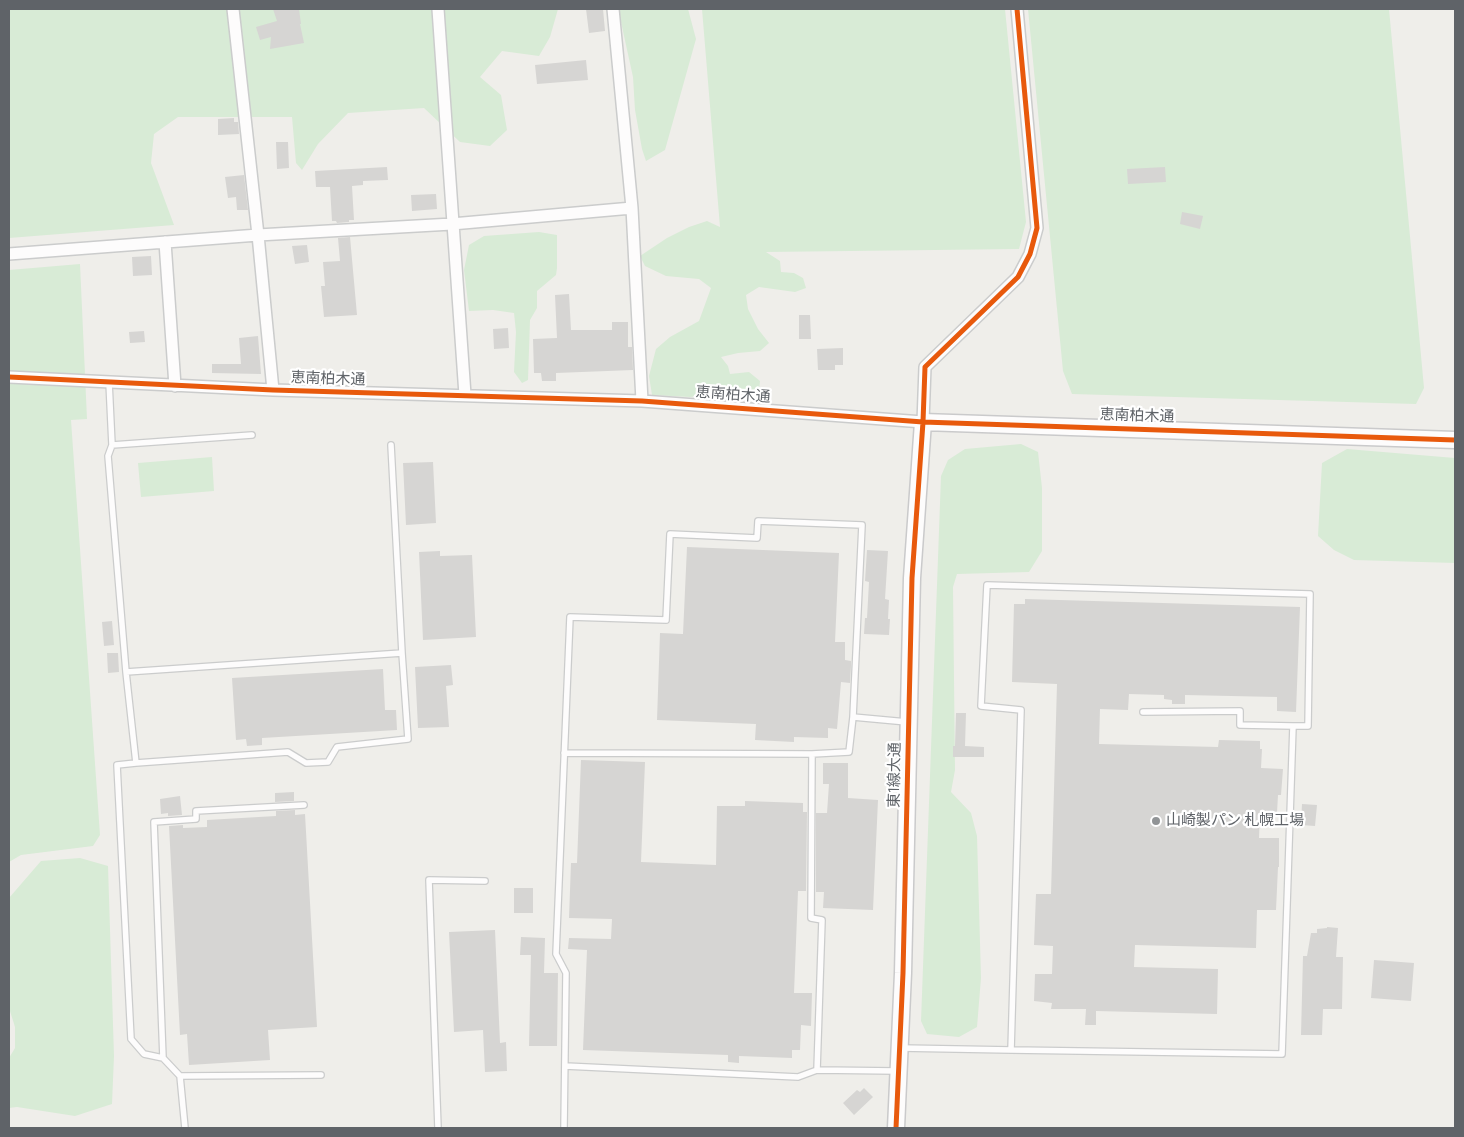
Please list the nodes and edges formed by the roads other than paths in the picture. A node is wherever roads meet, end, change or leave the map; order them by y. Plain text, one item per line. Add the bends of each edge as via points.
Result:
1 (232, 9) edge
2 (438, 9) edge
3 (613, 9) edge
4 (1017, 9) edge
5 (632, 208) junction
6 (452, 224) junction
7 (258, 235) junction
8 (164, 242) junction
9 (9, 254) edge
10 (9, 378) edge
11 (109, 382) junction
12 (175, 386) junction
13 (273, 390) junction
14 (464, 395) junction
15 (642, 401) junction
16 (923, 422) junction
17 (252, 435) dead end
18 (1455, 440) edge
19 (112, 445) junction
20 (392, 445) dead end
21 (402, 653) junction
22 (126, 672) junction
23 (1143, 712) dead end
24 (853, 717) junction
25 (909, 722) junction
26 (1293, 726) junction
27 (564, 752) junction
28 (812, 754) junction
29 (136, 763) junction
30 (304, 804) dead end
31 (485, 882) dead end
32 (900, 1048) junction
33 (1011, 1050) junction
34 (163, 1058) junction
35 (565, 1066) junction
36 (818, 1070) junction
37 (898, 1070) junction
38 (321, 1075) dead end
39 (180, 1076) junction
40 (185, 1128) edge
41 (438, 1128) edge
42 (564, 1128) edge
43 (896, 1128) edge

1 - 7 street
2 - 6 street
3 - 5 street
4 - 16 street via 1037,228 1030,254 1018,277 925,367
5 - 6 street
5 - 15 street
6 - 7 street
6 - 14 street
7 - 8 street
7 - 13 street
8 - 9 street
8 - 12 street
10 - 11 street, 恵南柏木通
11 - 12 street, 恵南柏木通
11 - 19 lane
12 - 13 street, 恵南柏木通
13 - 14 street, 恵南柏木通
14 - 15 street, 恵南柏木通
15 - 16 street, 恵南柏木通
16 - 18 street, 恵南柏木通
16 - 25 street, 東1線大通 via 912,578
17 - 19 lane
19 - 22 lane via 108,456
20 - 21 lane
21 - 22 lane
21 - 29 lane via 408,739 337,747 328,762 306,763 288,752
22 - 29 lane
23 - 26 lane via 1240,711 1240,725
24 - 25 lane
24 - 27 lane via 862,525 758,521 757,538 670,534 666,620 570,617
24 - 28 lane via 849,752
25 - 32 street, 東1線大通
26 - 33 lane via 1282,1054
26 - 33 lane via 1308,726 1310,594 987,585 981,706 1021,710
27 - 28 lane
27 - 35 lane via 556,954 566,973
28 - 36 lane via 811,918 822,920
29 - 34 lane via 117,765 131,1039 144,1054
30 - 34 lane via 196,811 196,819 154,822
31 - 41 lane via 430,880
32 - 33 lane
32 - 37 street, 東1線大通
34 - 39 lane
35 - 36 lane via 798,1076
35 - 42 lane
36 - 37 lane
37 - 43 street, 東1線大通
38 - 39 lane
39 - 40 lane

